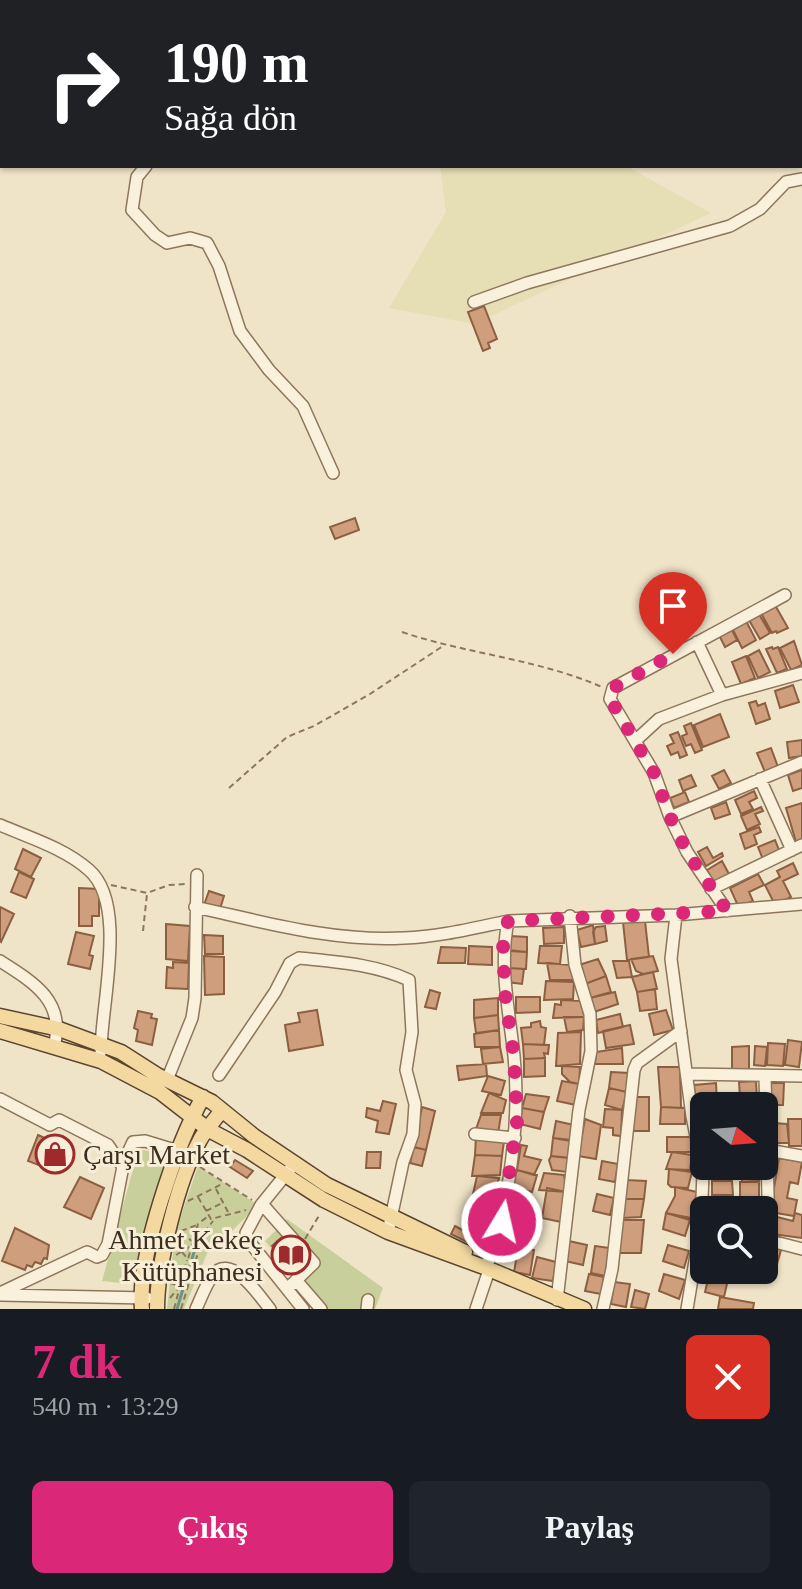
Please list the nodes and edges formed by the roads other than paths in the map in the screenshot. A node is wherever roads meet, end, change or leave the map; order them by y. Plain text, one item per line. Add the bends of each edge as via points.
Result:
1 (144, 168) edge
2 (802, 179) edge
3 (474, 302) dead end
4 (333, 473) dead end
5 (785, 595) dead end
6 (697, 642) junction
7 (802, 673) edge
8 (722, 695) junction
9 (635, 741) junction
10 (802, 762) edge
11 (760, 779) junction
12 (670, 817) junction
13 (0, 825) edge
14 (797, 848) edge
15 (197, 879) road end
16 (711, 889) junction
17 (802, 904) edge
18 (195, 907) junction
19 (727, 911) junction
20 (676, 915) junction
21 (570, 916) junction
22 (508, 921) junction
23 (0, 961) edge
24 (0, 1016) edge
25 (59, 1029) junction
26 (0, 1031) edge
27 (681, 1031) junction
28 (101, 1043) junction
29 (54, 1047) junction
30 (101, 1061) junction
31 (687, 1074) junction
32 (219, 1075) dead end
33 (765, 1076) junction
34 (802, 1076) edge
35 (167, 1080) junction
36 (766, 1092) edge
37 (203, 1097) junction
38 (0, 1099) edge
39 (222, 1110) junction
40 (191, 1118) junction
41 (209, 1130) junction
42 (475, 1134) dead end
43 (515, 1138) junction
44 (178, 1151) junction
45 (778, 1152) edge
46 (802, 1156) edge
47 (295, 1163) junction
48 (123, 1167) junction
49 (285, 1175) junction
50 (768, 1180) edge
51 (261, 1205) junction
52 (392, 1215) junction
53 (388, 1232) junction
54 (802, 1249) edge
55 (487, 1268) junction
56 (291, 1284) junction
57 (1, 1295) edge
58 (557, 1300) junction
59 (157, 1303) edge
60 (142, 1304) edge
61 (196, 1309) edge
62 (270, 1309) edge
63 (303, 1309) edge
64 (321, 1309) edge
65 (476, 1309) edge
66 (584, 1309) edge
67 (603, 1309) edge
68 (687, 1309) edge

1 - 4 street via 137,177 132,210 167,243 190,238 207,243 240,331 303,406
2 - 3 street via 786,182 760,209 730,226
5 - 6 street
6 - 8 street
6 - 9 street via 610,691 611,702
7 - 8 street
8 - 9 street via 659,719
9 - 12 street
10 - 11 street
11 - 12 street
11 - 14 street
12 - 16 street
13 - 28 street via 68,855 102,886 109,920 109,971
14 - 16 street
15 - 18 street
16 - 19 street
17 - 19 street
18 - 22 street via 354,937 405,938
18 - 35 street via 198,977 192,1018
19 - 20 street
20 - 21 street
20 - 27 street via 671,959
21 - 22 street
21 - 58 street via 575,965 590,1014 591,1051
22 - 43 street via 503,944 514,1057
23 - 25 street via 44,994 57,1013
24 - 25 main road
25 - 28 main road
25 - 29 street
26 - 29 main road
27 - 31 street
27 - 67 street via 634,1070
28 - 30 street
28 - 35 main road
29 - 30 main road
30 - 40 main road via 160,1092
31 - 33 street
31 - 68 street via 703,1172 701,1225
32 - 52 street via 290,963 299,958 361,964 409,980 412,1032 406,1070 415,1104 413,1134
33 - 34 street
33 - 36 street
35 - 37 main road
37 - 39 main road
37 - 40 main road
38 - 48 street via 50,1125 59,1120 108,1145
39 - 41 main road
39 - 47 main road
40 - 41 main road
40 - 44 main road
41 - 49 main road
41 - 59 main road via 201,1137 177,1206 161,1263
42 - 43 street
43 - 55 street via 498,1250
44 - 48 street via 138,1140 129,1146
44 - 60 main road via 147,1256
45 - 46 street
47 - 49 street
47 - 52 main road via 327,1185
48 - 57 street via 105,1251 97,1257 87,1252
49 - 51 street
49 - 53 main road
50 - 54 street via 769,1236
51 - 56 street via 246,1237
51 - 56 street via 314,1263
52 - 53 street
52 - 55 main road
53 - 55 main road
55 - 58 main road
55 - 65 street
56 - 63 street
56 - 64 street
57 - 60 street
58 - 66 main road
59 - 60 street
61 - 62 street via 213,1275 222,1269 233,1270

